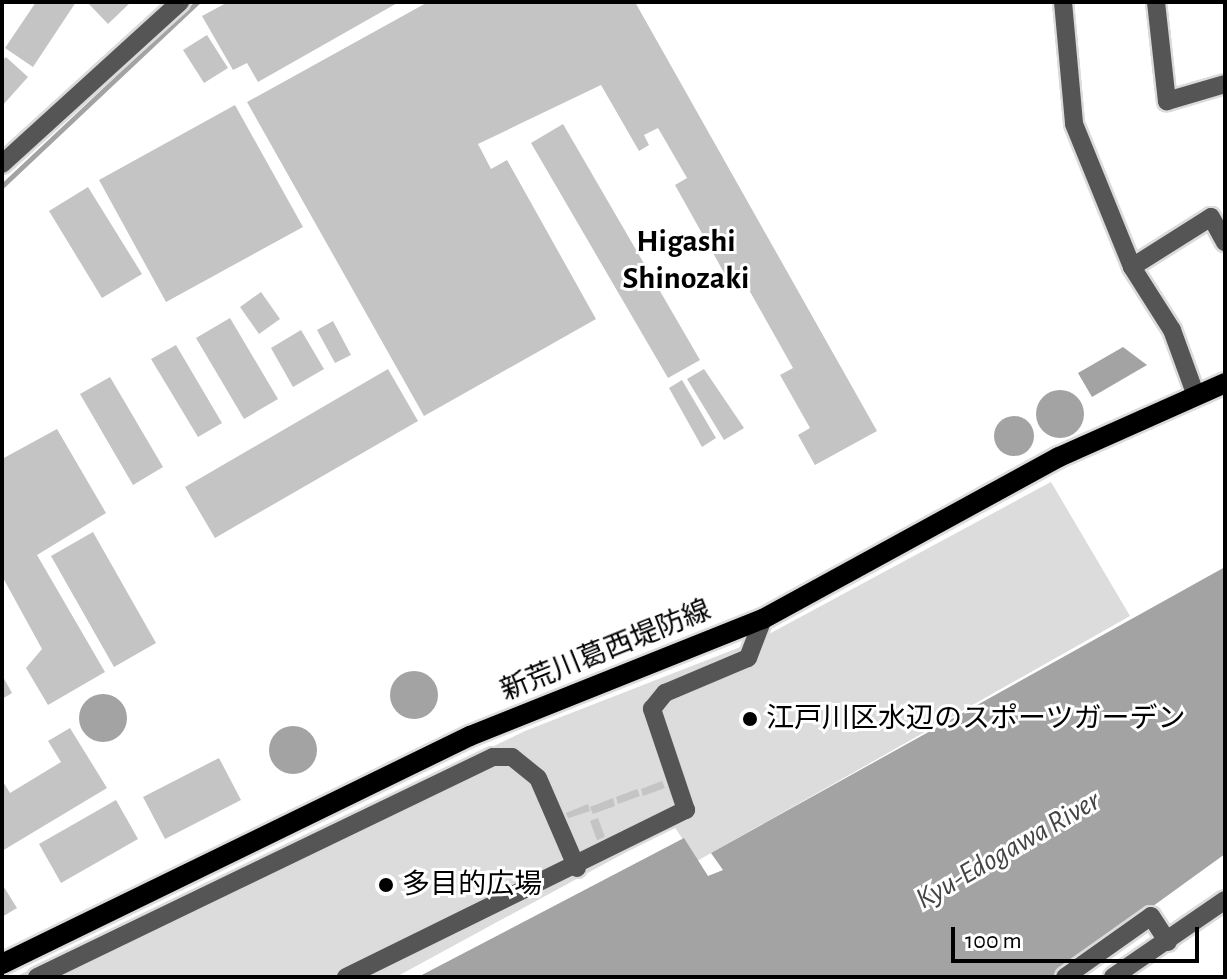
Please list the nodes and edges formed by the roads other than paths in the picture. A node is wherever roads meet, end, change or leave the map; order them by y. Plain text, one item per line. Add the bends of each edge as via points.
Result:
1 (180, 2) edge
2 (1063, 2) edge
3 (1156, 2) edge
4 (1225, 84) edge
5 (2, 164) edge
6 (1225, 242) edge
7 (1132, 267) junction
8 (1225, 383) edge
9 (1196, 396) junction
10 (763, 619) junction
11 (577, 868) junction
12 (1225, 900) edge
13 (1168, 942) junction
14 (2, 964) edge
15 (1142, 970) edge
16 (37, 977) edge
17 (346, 977) edge
18 (1065, 977) edge
19 (1113, 977) edge

1 - 5 street
2 - 7 street via 1074,124
3 - 4 street via 1167,101
6 - 7 street via 1211,217
7 - 9 street via 1172,330
8 - 9 main road, 新荒川葛西堤防線
9 - 10 main road, 新荒川葛西堤防線 via 1059,457
10 - 11 street via 748,658 657,702 652,717 686,810
10 - 14 main road, 新荒川葛西堤防線 via 470,736
11 - 16 street via 538,778 512,757 493,757
11 - 17 street
12 - 13 street
13 - 15 street
13 - 18 street via 1151,916
15 - 19 street

